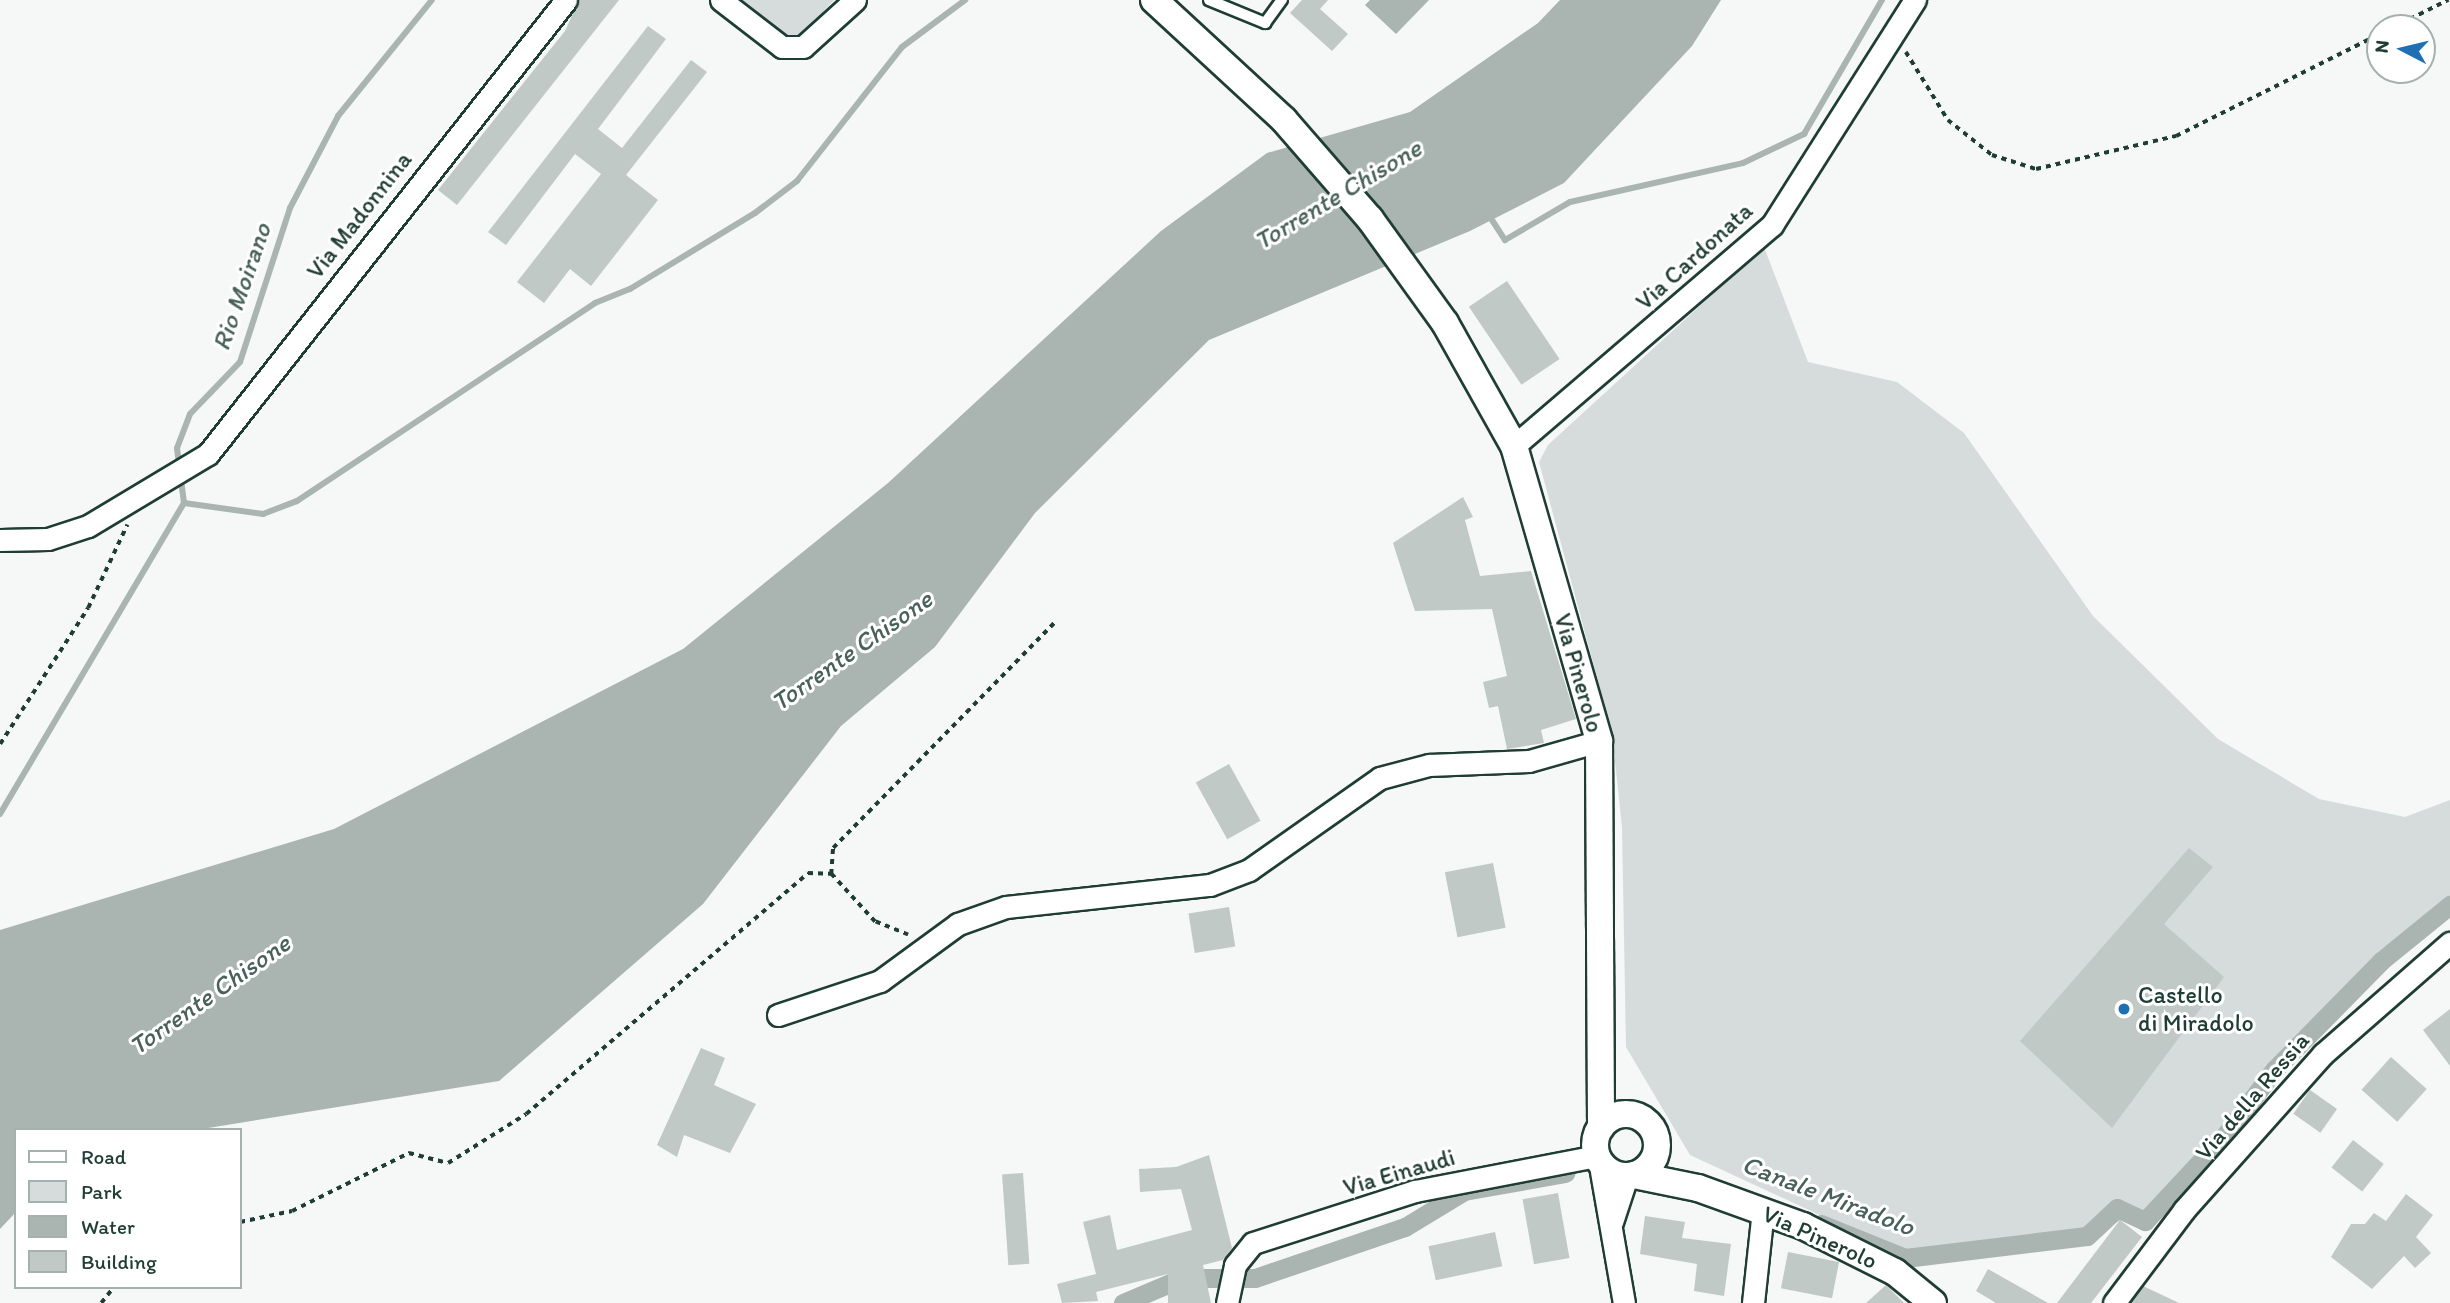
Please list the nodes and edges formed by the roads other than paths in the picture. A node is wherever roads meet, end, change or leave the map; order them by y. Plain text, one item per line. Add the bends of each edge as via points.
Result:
1 (566, 0) edge
2 (721, 0) edge
3 (855, 0) edge
4 (1154, 0) edge
5 (1209, 0) edge
6 (1282, 0) edge
7 (1915, 0) edge
8 (1514, 446) junction
9 (0, 540) edge
10 (1598, 741) junction
11 (2450, 943) edge
12 (778, 1015) dead end
13 (1605, 1047) junction
14 (1646, 1121) junction
15 (1601, 1127) junction
16 (1657, 1148) junction
17 (1598, 1158) junction
18 (1631, 1175) junction
19 (1698, 1188) junction
20 (1763, 1210) junction
21 (1612, 1222) junction
22 (1229, 1289) edge
23 (1624, 1303) edge
24 (1753, 1303) edge
25 (1933, 1303) edge
26 (2114, 1303) edge

1 - 9 street, Via Madonnina via 195,464 88,526 48,539
2 - 3 street via 774,42 803,47
4 - 8 street, Via Pinerolo via 1284,120 1370,219 1445,323
5 - 6 lane via 1265,23
7 - 8 street, Via Cardonata via 1772,225
8 - 10 street, Via Pinerolo
10 - 12 street via 1529,761 1429,765 1380,778 1249,870 1210,885 1006,907 946,934 880,981
10 - 13 street, Via Pinerolo
11 - 26 street, Via della Ressia via 2323,1054 2184,1210
13 - 14 street, Via Pinerolo via 1625,1095
13 - 15 street, Via Pinerolo
14 - 15 street via 1617,1115
14 - 16 street
15 - 17 street
16 - 18 street via 1650,1165
16 - 19 street, Via Pinerolo
17 - 18 street
17 - 21 street
17 - 22 street, Via Einaudi via 1415,1191 1253,1243
18 - 19 street, Via Pinerolo
18 - 21 street
19 - 20 street, Via Pinerolo
20 - 24 street
20 - 25 street, Via Pinerolo via 1857,1250
21 - 23 street

